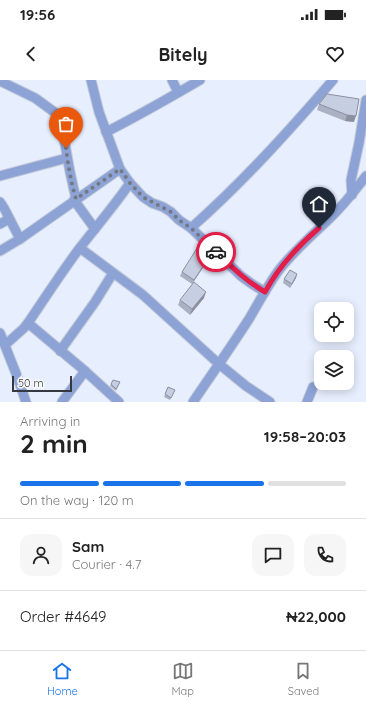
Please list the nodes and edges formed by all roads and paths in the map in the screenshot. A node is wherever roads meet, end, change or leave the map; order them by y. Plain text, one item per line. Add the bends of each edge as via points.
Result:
1 (91, 80) edge
2 (172, 80) edge
3 (200, 80) edge
4 (333, 80) edge
5 (0, 81) edge
6 (178, 92) junction
7 (366, 100) edge
8 (366, 107) edge
9 (106, 132) junction
10 (67, 158) junction
11 (120, 169) junction
12 (0, 176) edge
13 (366, 176) edge
14 (130, 183) junction
15 (352, 195) junction
16 (75, 200) junction
17 (0, 202) edge
18 (9, 219) junction
19 (0, 224) edge
20 (191, 228) junction
21 (95, 229) junction
22 (20, 239) junction
23 (80, 248) junction
24 (0, 251) edge
25 (113, 273) junction
26 (265, 292) junction
27 (28, 323) junction
28 (0, 333) edge
29 (5, 345) junction
30 (60, 351) junction
31 (219, 364) junction
32 (85, 372) junction
33 (313, 387) dead end
34 (26, 402) edge
35 (62, 402) edge
36 (119, 402) edge
37 (193, 402) edge
38 (270, 402) edge
39 (306, 402) edge

1 - 9 street
2 - 6 street
3 - 6 street
4 - 20 street via 263,159
5 - 10 street via 35,98 57,114 61,122
6 - 9 street
7 - 8 street
8 - 15 street via 351,180
9 - 11 street
10 - 12 street
10 - 16 street
11 - 14 street
11 - 16 street
13 - 15 street
14 - 20 street via 143,197 171,212
14 - 21 street
15 - 26 street via 289,258
16 - 21 street
16 - 22 street
17 - 18 street
18 - 19 street
18 - 22 street
20 - 26 street via 242,276
21 - 23 street
22 - 24 street
23 - 25 street
23 - 27 street
25 - 30 street
25 - 31 street via 143,295
26 - 31 street
27 - 29 street
27 - 30 street
28 - 29 street
29 - 34 street
30 - 32 street
31 - 37 street
31 - 38 street
32 - 35 street
32 - 36 street
33 - 39 street

